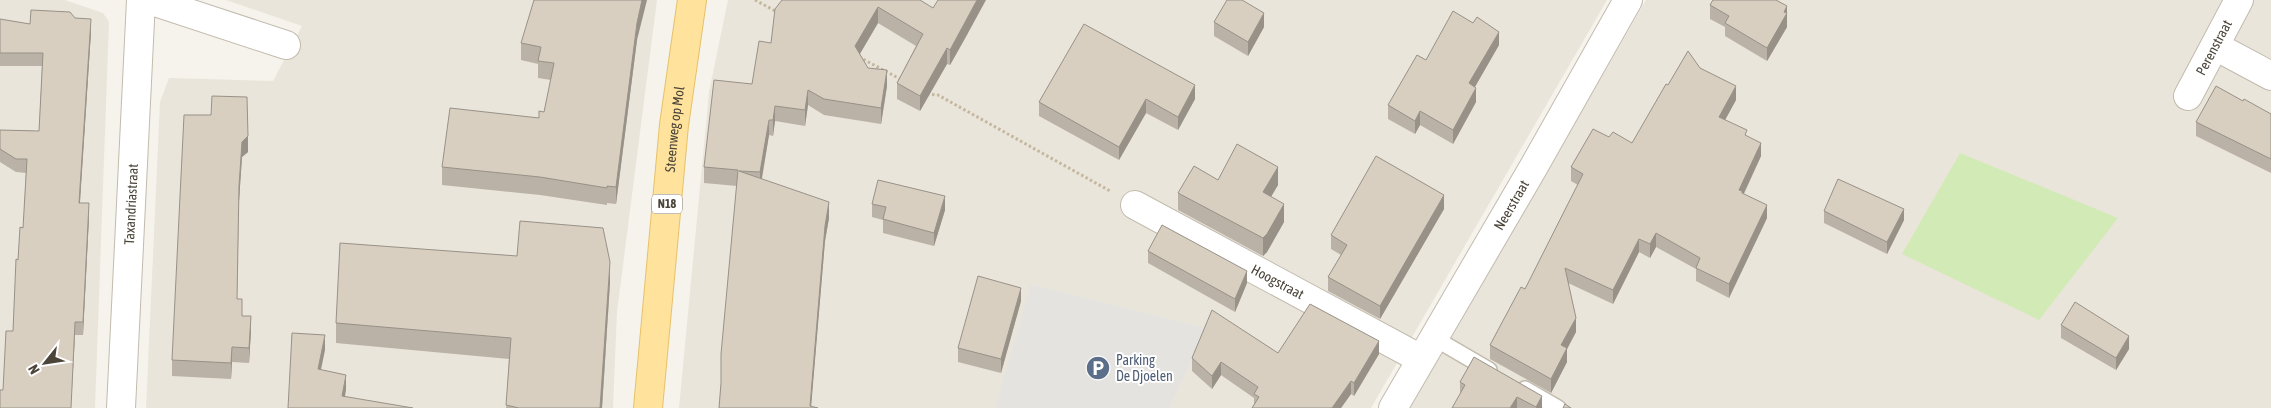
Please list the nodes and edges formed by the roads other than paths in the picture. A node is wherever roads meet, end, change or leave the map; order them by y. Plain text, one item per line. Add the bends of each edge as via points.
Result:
1 (141, 0) edge
2 (149, 0) edge
3 (692, 0) edge
4 (1628, 0) edge
5 (2239, 0) edge
6 (286, 45) dead end
7 (2215, 46) junction
8 (2271, 76) edge
9 (2188, 96) dead end
10 (1135, 205) road end
11 (1428, 349) junction
12 (121, 408) edge
13 (648, 408) edge
14 (1393, 408) edge
15 (1558, 408) edge

1 - 12 street, Taxandriastraat
2 - 6 street
3 - 13 main road, Steenweg op Mol / N18 via 674,125
4 - 11 street, Neerstraat
5 - 7 street, Perenstraat
7 - 8 street
7 - 9 street, Perenstraat
10 - 11 street, Hoogstraat
11 - 14 street, Neerstraat
11 - 15 lane, Hoogstraat via 1504,378

